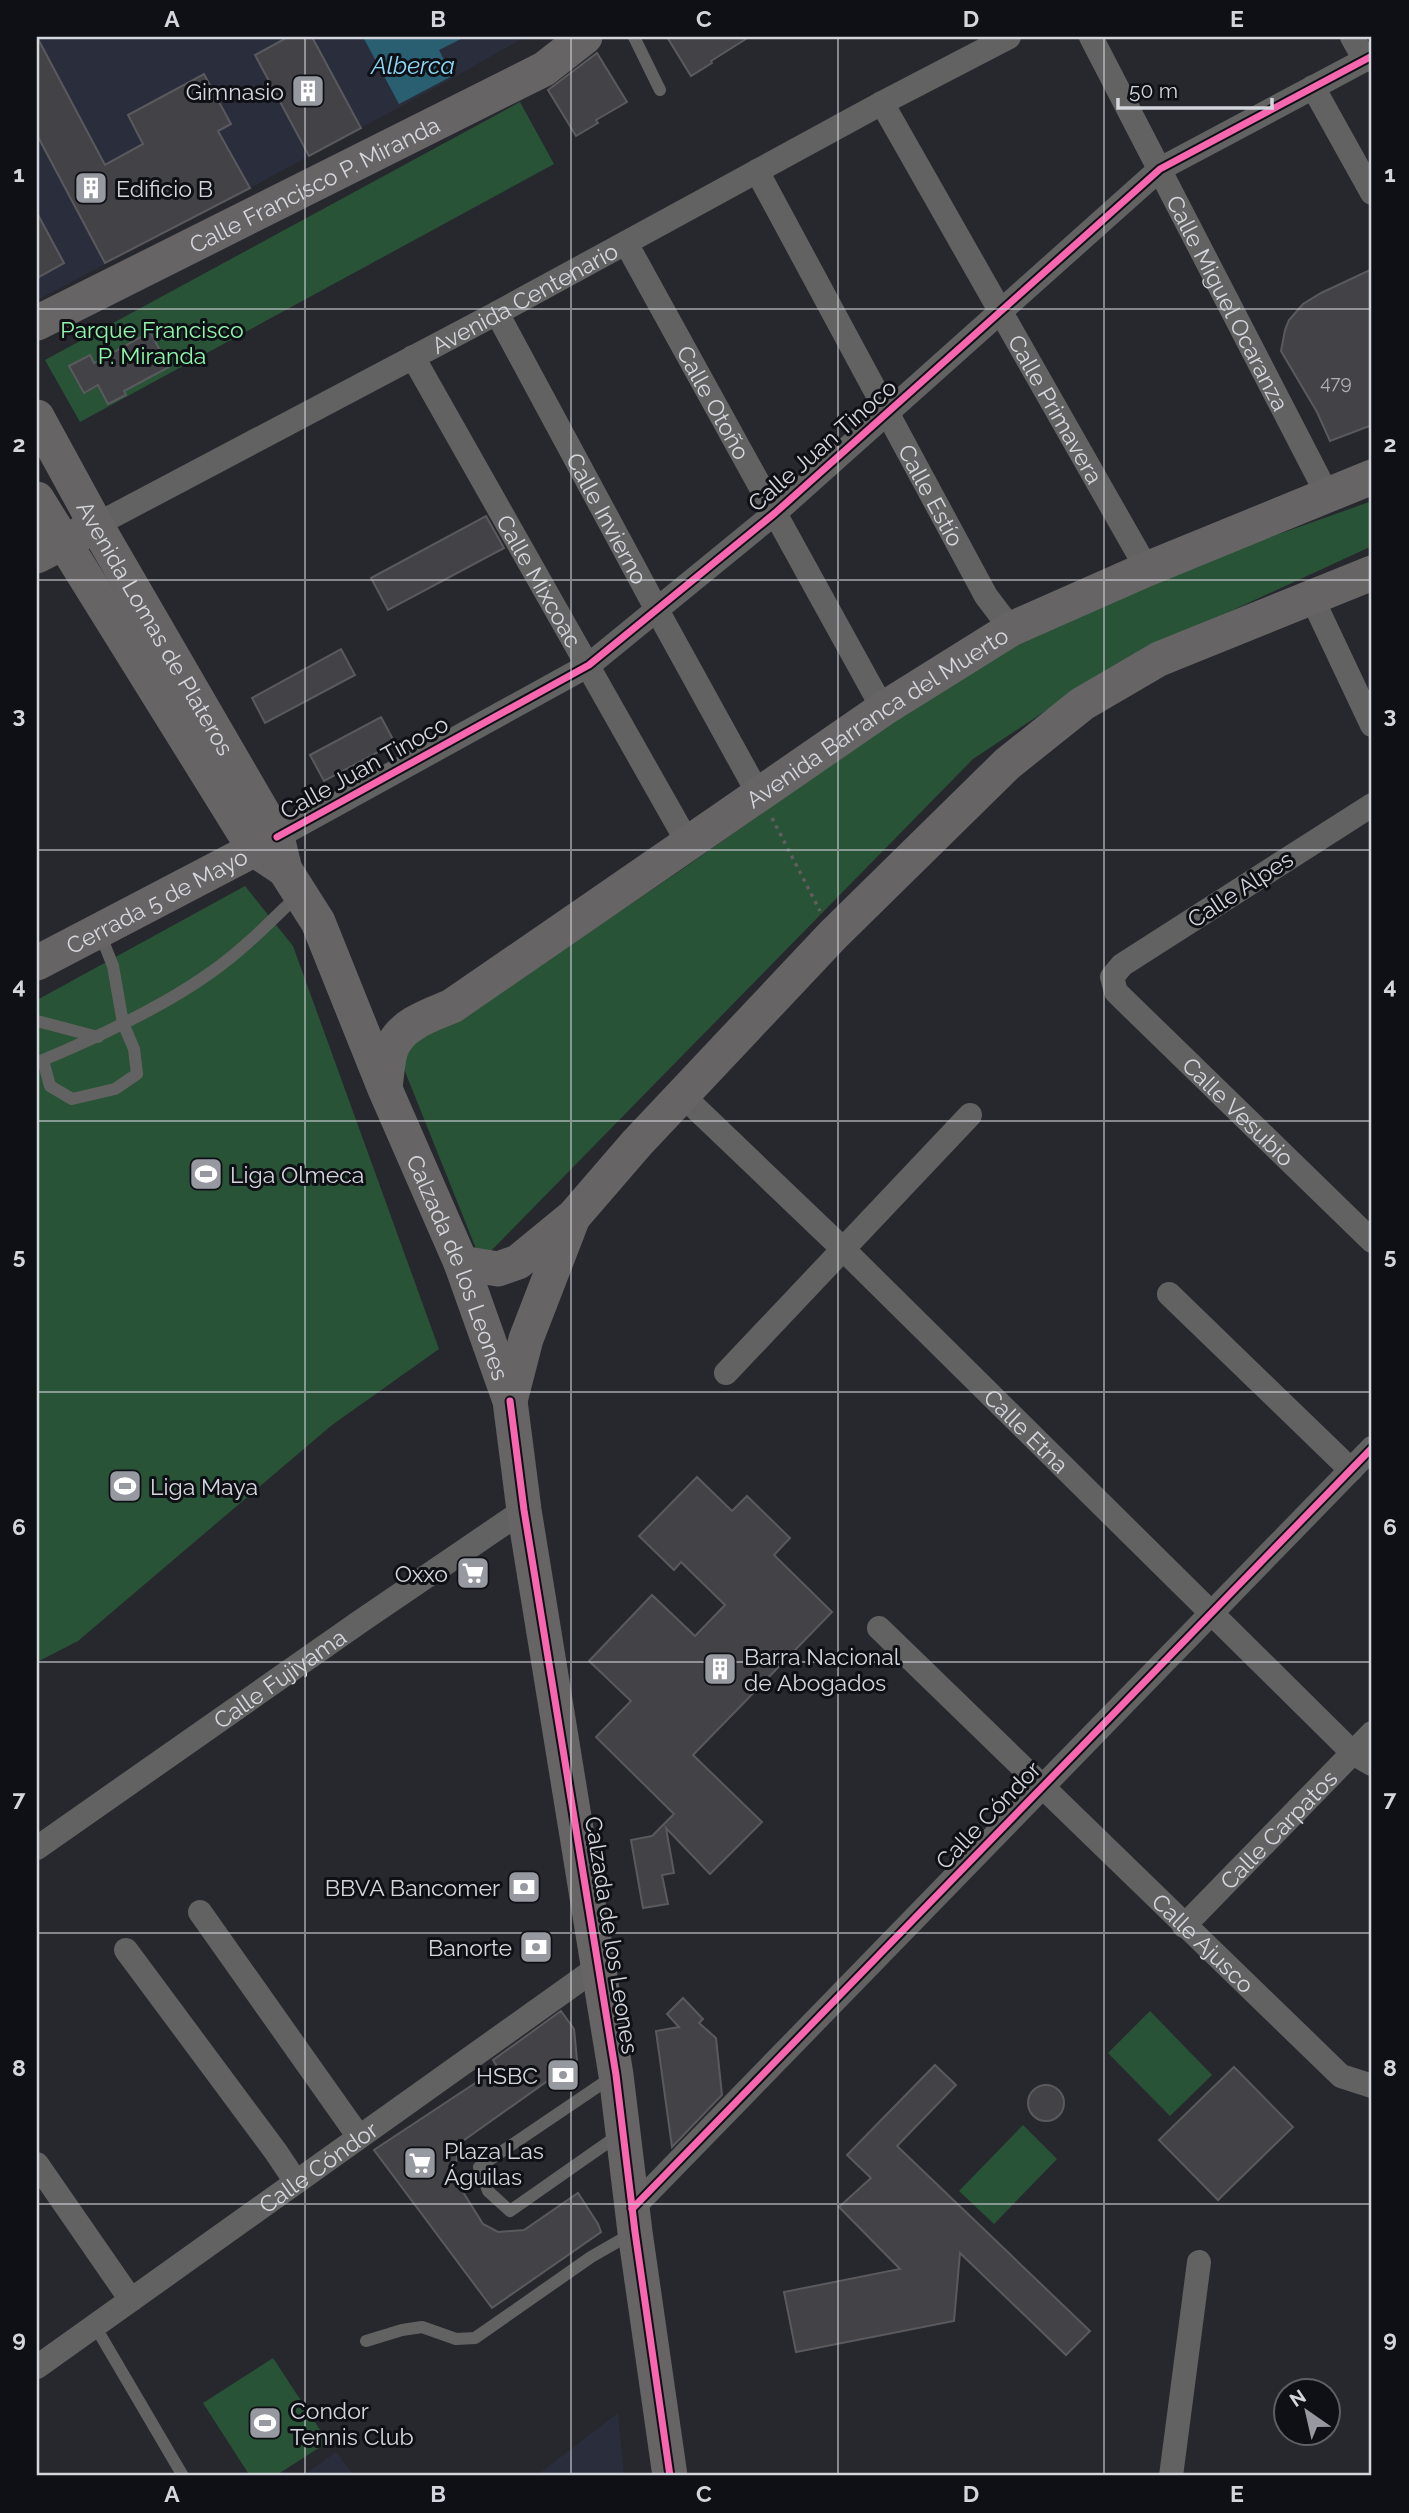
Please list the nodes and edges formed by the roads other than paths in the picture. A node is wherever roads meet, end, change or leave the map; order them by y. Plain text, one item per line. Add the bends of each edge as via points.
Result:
1 (585, 37) edge
2 (634, 37) edge
3 (1009, 37) edge
4 (1091, 37) edge
5 (1352, 37) edge
6 (1368, 58) edge
7 (1313, 87) junction
8 (660, 90) dead end
9 (882, 103) junction
10 (1160, 169) junction
11 (757, 171) junction
12 (1372, 193) edge
13 (626, 243) junction
14 (1003, 312) junction
15 (497, 313) junction
16 (37, 323) edge
17 (413, 357) junction
18 (888, 413) junction
19 (37, 417) edge
20 (1372, 477) edge
21 (1327, 494) junction
22 (37, 499) edge
23 (775, 513) junction
24 (96, 525) junction
25 (51, 549) edge
26 (1147, 569) junction
27 (1372, 573) edge
28 (1312, 598) junction
29 (656, 610) junction
30 (1011, 629) junction
31 (589, 666) junction
32 (883, 709) junction
33 (1372, 725) edge
34 (759, 795) junction
35 (1372, 805) edge
36 (688, 843) junction
37 (279, 862) junction
38 (99, 931) junction
39 (37, 963) edge
40 (1112, 978) joint
41 (348, 995) junction
42 (37, 1021) edge
43 (415, 1022) junction
44 (123, 1023) junction
45 (99, 1037) junction
46 (385, 1089) junction
47 (682, 1095) junction
48 (970, 1115) dead end
49 (574, 1216) junction
50 (1372, 1241) edge
51 (843, 1249) junction
52 (461, 1263) junction
53 (1169, 1294) dead end
54 (726, 1373) dead end
55 (510, 1401) junction
56 (1372, 1448) edge
57 (1351, 1470) junction
58 (524, 1510) junction
59 (1212, 1613) junction
60 (879, 1628) dead end
61 (1372, 1733) edge
62 (1363, 1759) edge
63 (1044, 1786) junction
64 (37, 1848) edge
65 (200, 1913) dead end
66 (1184, 1926) junction
67 (126, 1950) dead end
68 (598, 1967) junction
69 (616, 2075) junction
70 (1372, 2085) edge
71 (622, 2133) junction
72 (359, 2137) junction
73 (37, 2164) edge
74 (296, 2182) junction
75 (634, 2221) junction
76 (1199, 2262) dead end
77 (131, 2300) junction
78 (95, 2326) junction
79 (366, 2341) dead end
80 (37, 2367) edge
81 (183, 2476) edge
82 (670, 2476) edge
83 (1171, 2476) edge

1 - 16 main road, Calle Francisco P. Miranda via 544,69
2 - 8 lane
3 - 9 street, Avenida Centenario
4 - 10 street, Calle Miguel Ocaranza
5 - 6 street, Calle Juan Tinoco
6 - 7 street, Calle Juan Tinoco
7 - 10 street, Calle Juan Tinoco
7 - 12 street
9 - 11 street, Avenida Centenario
9 - 14 street, Calle Primavera
10 - 14 street, Calle Juan Tinoco
10 - 21 street, Calle Miguel Ocaranza
11 - 13 street, Avenida Centenario
11 - 18 street, Calle Estío
13 - 15 street, Avenida Centenario
13 - 23 street, Calle Otoño
14 - 18 street, Calle Juan Tinoco
14 - 26 street, Calle Primavera
15 - 17 street, Avenida Centenario
15 - 29 street, Calle Invierno
17 - 24 street, Avenida Centenario
17 - 31 street, Calle Mixcoac
18 - 23 street, Calle Juan Tinoco
18 - 30 street, Calle Estío via 986,596
19 - 24 main road, Avenida Lomas de Plateros
20 - 21 main road, Avenida Barranca del Muerto
21 - 26 main road, Avenida Barranca del Muerto
22 - 25 main road, Avenida Lomas de Plateros
23 - 29 street, Calle Juan Tinoco
23 - 32 street, Calle Otoño
24 - 25 main road, Avenida Centenario
24 - 37 main road, Avenida Lomas de Plateros
25 - 37 main road, Avenida Lomas de Plateros
26 - 30 main road, Avenida Barranca del Muerto
27 - 28 main road
28 - 33 street
28 - 47 main road via 1159,659 1082,704 1007,764 833,935
29 - 31 street, Calle Juan Tinoco
29 - 34 street, Calle Invierno
30 - 32 main road, Avenida Barranca del Muerto
31 - 36 street, Calle Mixcoac
31 - 37 street, Calle Juan Tinoco
32 - 34 main road, Avenida Barranca del Muerto
34 - 36 main road, Avenida Barranca del Muerto
35 - 40 street, Calle Alpes via 1122,965
36 - 43 main road, Avenida Barranca del Muerto via 452,1006
37 - 38 main road, Cerrada 5 de Mayo
37 - 41 main road, Calzada de los Leones via 318,922
37 - 44 lane via 260,932 209,974
38 - 39 main road, Cerrada 5 de Mayo
38 - 44 lane via 113,966
40 - 50 street, Calle Vesubio via 1116,992
41 - 43 main road via 381,1013
41 - 46 main road, Calzada de los Leones
42 - 45 lane
43 - 46 main road, Avenida Barranca del Muerto via 392,1046
44 - 45 lane
44 - 45 lane via 134,1049 137,1074 115,1088 72,1099 50,1086 43,1060
46 - 52 main road, Calzada de los Leones
47 - 49 main road
47 - 51 street, Calle Etna
48 - 51 street
49 - 52 main road via 518,1262 498,1269
49 - 55 main road via 526,1339
51 - 54 street
51 - 59 street, Calle Etna
52 - 55 main road, Calzada de los Leones
53 - 57 street
55 - 58 main road, Calzada de los Leones
56 - 57 street, Calle Cóndor
57 - 59 street, Calle Cóndor
58 - 64 street, Calle Fujiyama
58 - 68 main road, Calzada de los Leones
59 - 62 street, Calle Etna
59 - 63 street, Calle Cóndor
60 - 63 street, Calle Ajusco
61 - 62 street, Calle Carpatos
62 - 66 street, Calle Carpatos
63 - 66 street, Calle Ajusco
63 - 75 street, Calle Cóndor
65 - 72 street
66 - 70 street, Calle Ajusco via 1341,2076
67 - 74 street
68 - 69 main road, Calzada de los Leones
68 - 72 street, Calle Cóndor
69 - 71 main road, Calzada de los Leones
69 - 71 lane via 479,2166 488,2192 510,2211
71 - 75 main road, Calzada de los Leones
72 - 74 street, Calle Cóndor
73 - 77 street
74 - 77 street, Calle Cóndor
75 - 79 lane via 591,2257 475,2338 456,2339 422,2327
75 - 82 main road, Calzada de los Leones
76 - 83 street
77 - 78 street, Calle Cóndor
78 - 80 street, Calle Cóndor
78 - 81 lane

